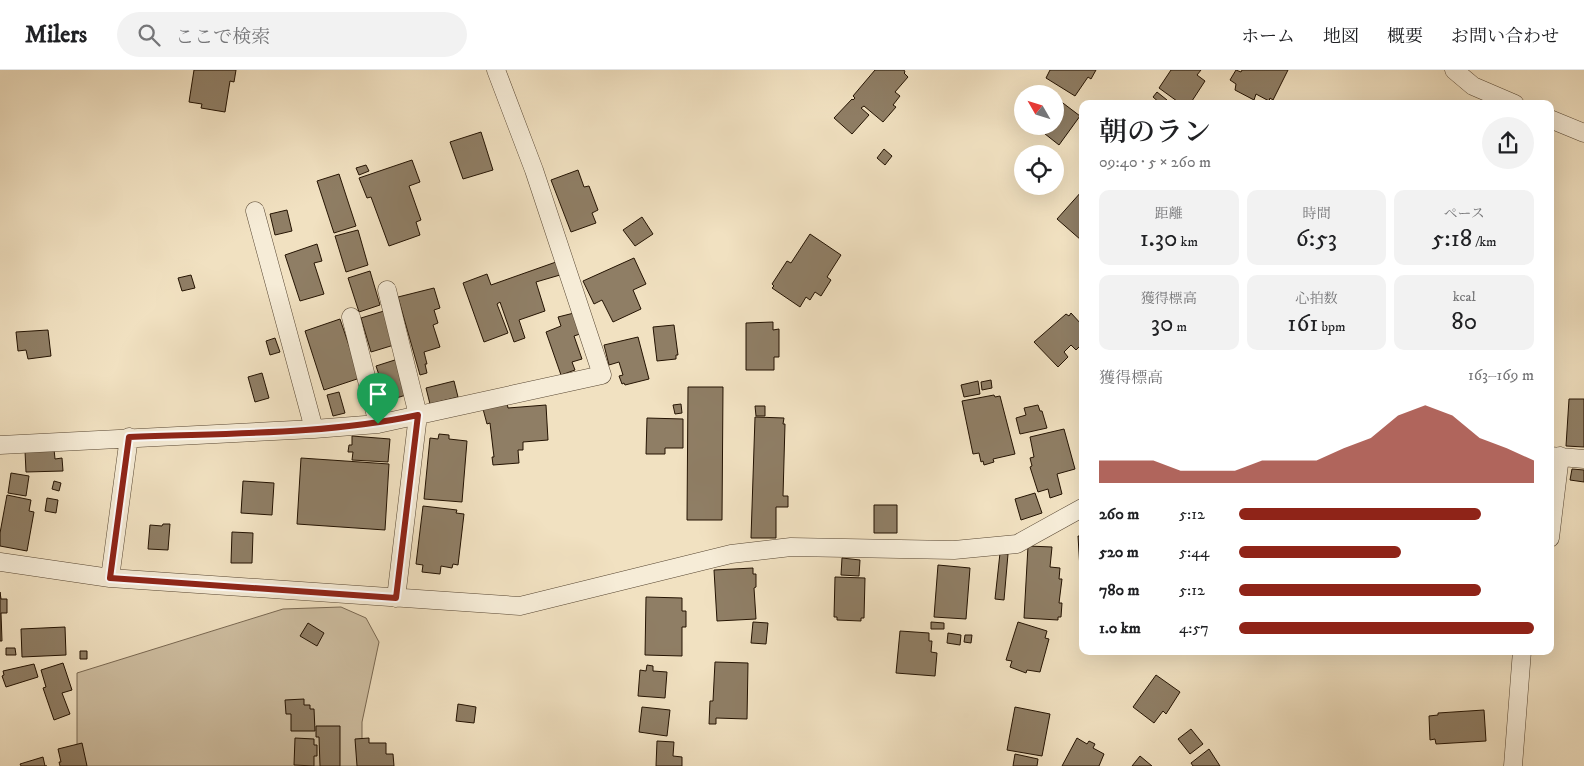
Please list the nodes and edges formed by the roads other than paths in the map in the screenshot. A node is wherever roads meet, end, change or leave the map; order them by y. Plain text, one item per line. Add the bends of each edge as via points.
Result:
1 (496, 70) edge
2 (1454, 70) edge
3 (1505, 100) edge
4 (1554, 121) edge
5 (1584, 133) edge
6 (255, 211) dead end
7 (387, 290) dead end
8 (351, 317) dead end
9 (418, 415) junction
10 (378, 424) junction
11 (314, 429) junction
12 (129, 437) junction
13 (0, 445) edge
14 (1555, 456) edge
15 (1584, 459) edge
16 (1554, 472) edge
17 (1079, 510) edge
18 (0, 562) edge
19 (110, 578) junction
20 (396, 598) junction
21 (1522, 655) edge
22 (1514, 766) edge

1 - 9 street via 534,170 602,375
2 - 3 street via 1473,86
4 - 5 street
6 - 11 street
7 - 9 street
8 - 10 street
9 - 10 street
9 - 20 street
10 - 11 street
11 - 12 street
12 - 13 street
12 - 19 street
14 - 15 street
14 - 16 street
17 - 20 street via 1017,544 954,550 791,547 731,554 520,606
18 - 19 street
19 - 20 street
21 - 22 street

